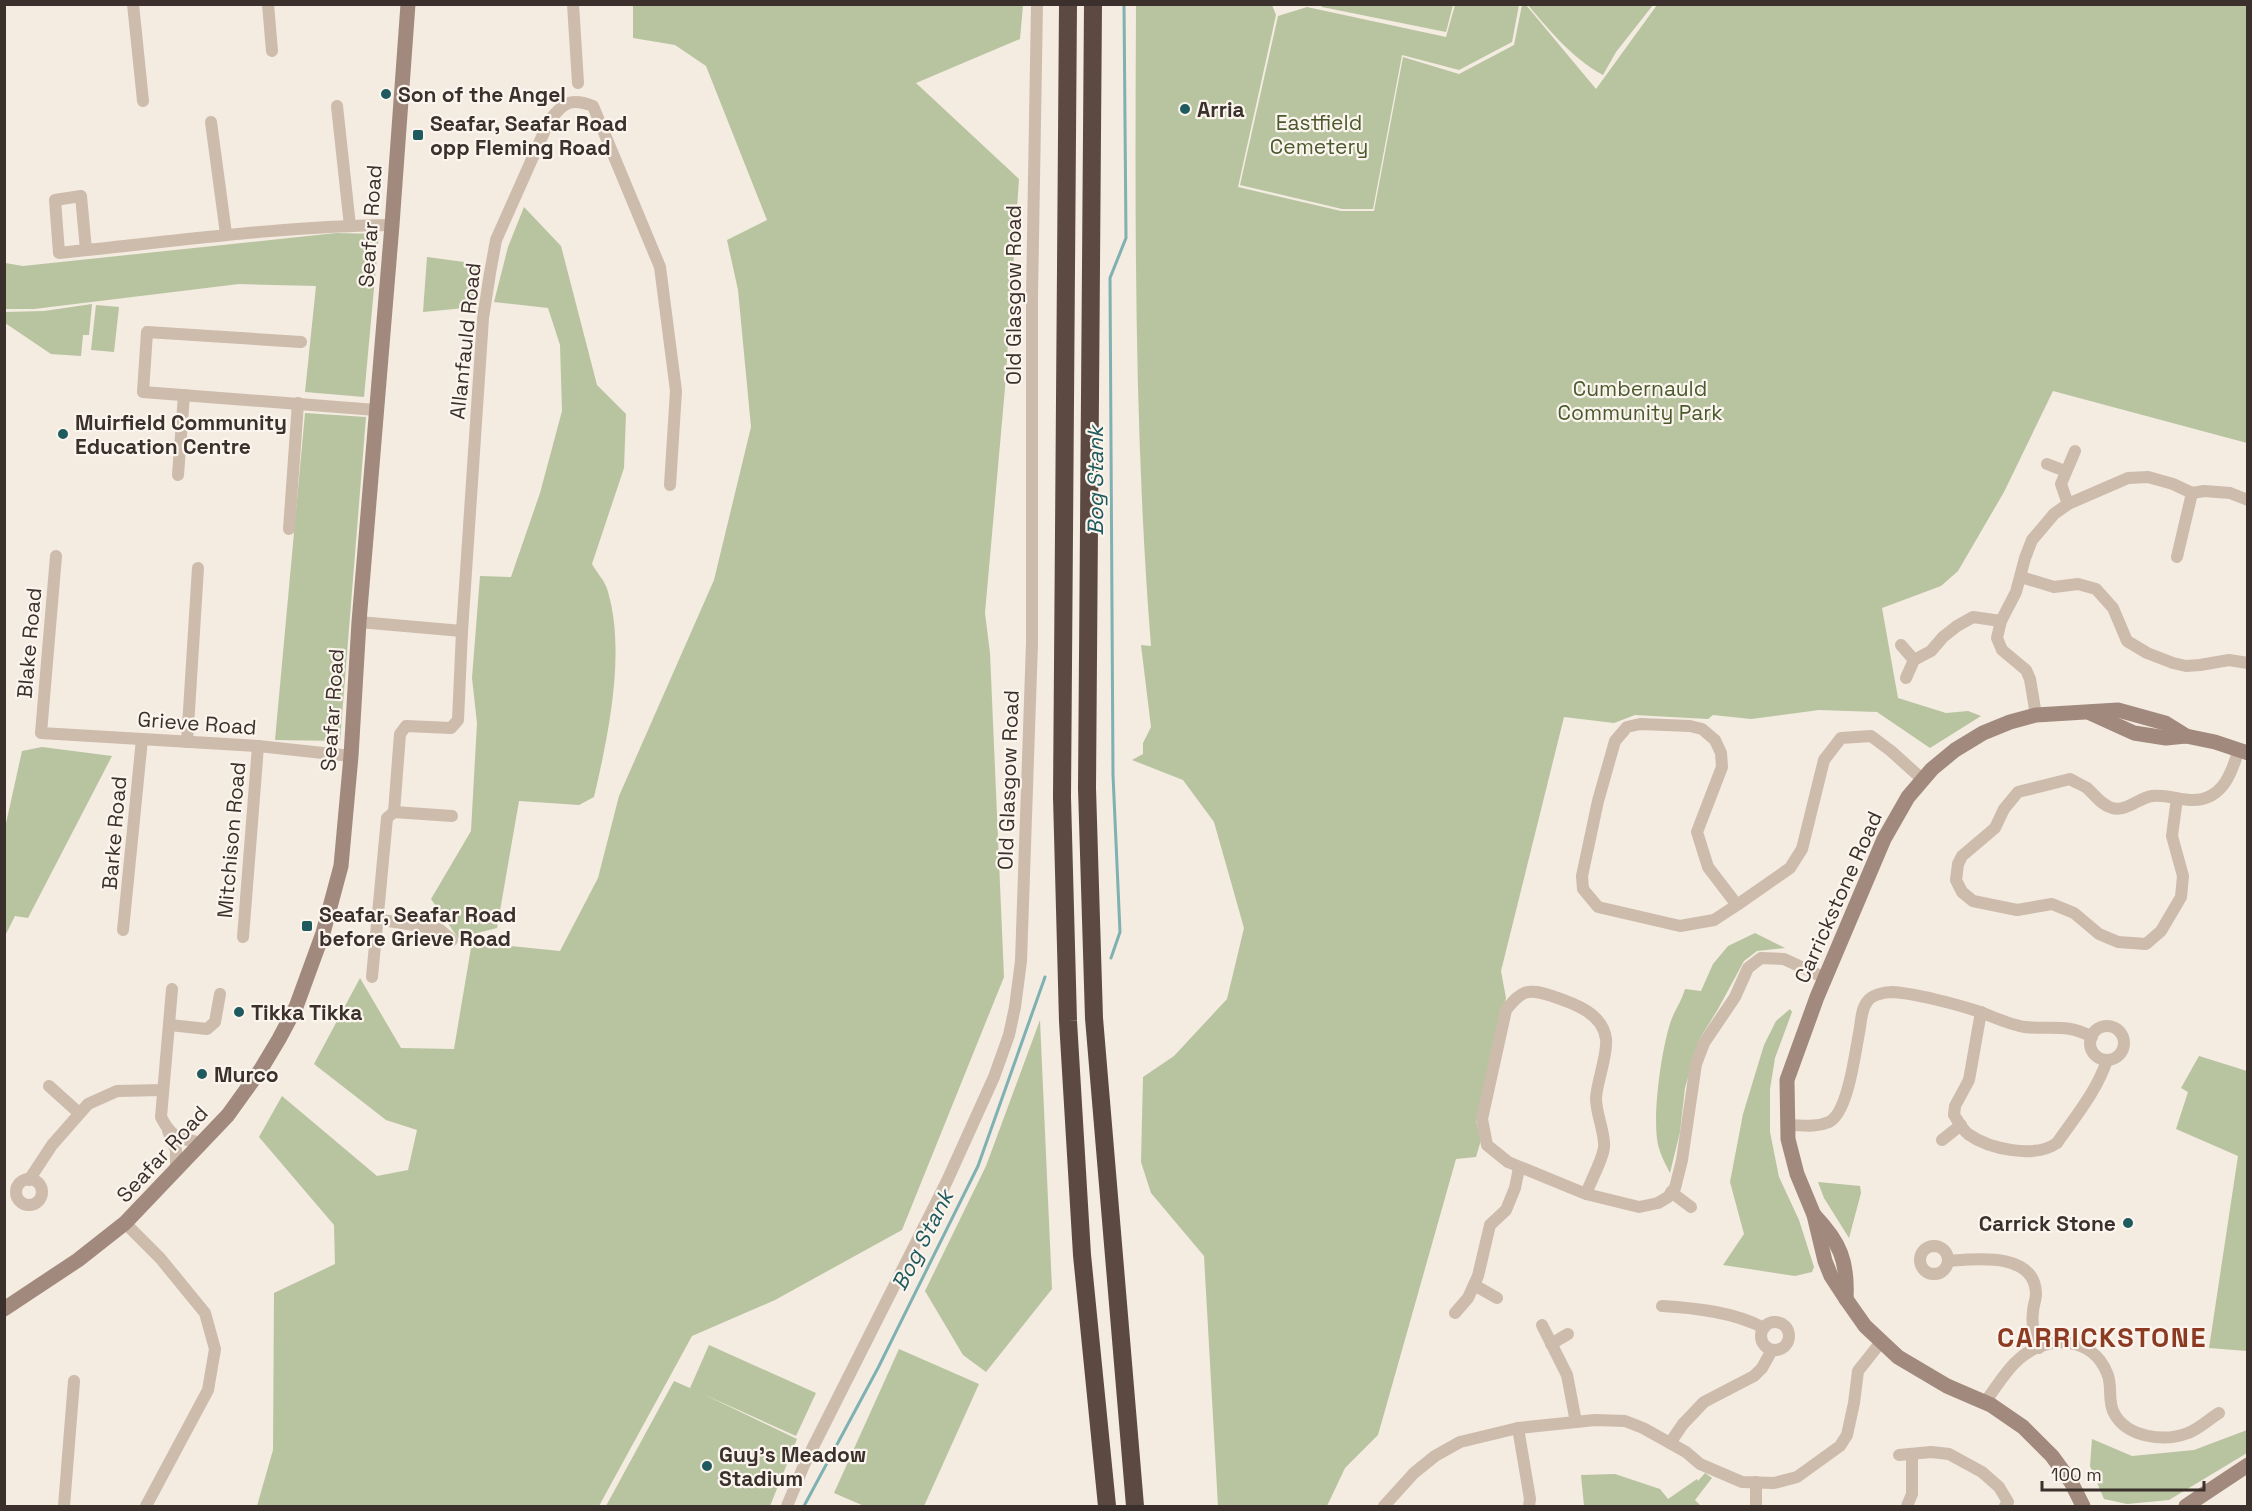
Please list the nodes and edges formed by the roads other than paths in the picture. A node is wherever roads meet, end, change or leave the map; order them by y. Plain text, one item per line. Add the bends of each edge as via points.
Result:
1 (134, 4) edge
2 (268, 4) edge
3 (408, 4) edge
4 (573, 4) edge
5 (1037, 4) edge
6 (1068, 4) edge
7 (1093, 4) edge
8 (272, 51) dead end
9 (578, 83) dead end
10 (143, 101) dead end
11 (337, 106) dead end
12 (211, 122) dead end
13 (392, 225) junction
14 (350, 226) junction
15 (226, 234) junction
16 (86, 250) junction
17 (261, 325) dead end
18 (260, 339) junction
19 (301, 342) dead end
20 (184, 395) junction
21 (298, 403) junction
22 (376, 410) junction
23 (2075, 451) dead end
24 (2048, 464) dead end
25 (2065, 471) junction
26 (178, 475) dead end
27 (670, 485) dead end
28 (2192, 493) junction
29 (2247, 500) edge
30 (2068, 504) junction
31 (288, 530) dead end
32 (56, 556) dead end
33 (2177, 557) dead end
34 (198, 568) dead end
35 (2021, 577) junction
36 (2001, 621) junction
37 (359, 622) junction
38 (462, 631) junction
39 (1901, 645) dead end
40 (1914, 660) junction
41 (2247, 663) edge
42 (1906, 678) dead end
43 (2037, 715) junction
44 (41, 734) joint
45 (142, 739) junction
46 (187, 742) junction
47 (258, 746) junction
48 (2243, 751) edge
49 (351, 756) junction
50 (1922, 779) junction
51 (2177, 798) junction
52 (394, 812) junction
53 (452, 816) dead end
54 (1737, 905) junction
55 (376, 919) junction
56 (123, 930) dead end
57 (243, 937) dead end
58 (452, 940) dead end
59 (372, 977) dead end
60 (1825, 978) junction
61 (172, 989) dead end
62 (220, 994) dead end
63 (1981, 1012) junction
64 (170, 1025) junction
65 (2092, 1037) junction
66 (2107, 1060) junction
67 (49, 1086) dead end
68 (163, 1090) junction
69 (79, 1113) junction
70 (1788, 1125) junction
71 (1961, 1125) junction
72 (168, 1131) junction
73 (1942, 1140) dead end
74 (203, 1143) junction
75 (1519, 1168) junction
76 (176, 1171) junction
77 (29, 1180) dead end
78 (1671, 1192) junction
79 (1586, 1194) junction
80 (1691, 1207) dead end
81 (125, 1224) junction
82 (1948, 1261) dead end
83 (1474, 1285) junction
84 (20, 1298) junction
85 (1497, 1298) dead end
86 (4, 1304) edge
87 (1662, 1306) dead end
88 (4, 1309) edge
89 (1455, 1313) dead end
90 (1542, 1325) dead end
91 (1764, 1328) junction
92 (1568, 1334) dead end
93 (1881, 1342) junction
94 (1551, 1344) junction
95 (2039, 1348) junction
96 (1772, 1350) junction
97 (74, 1381) dead end
98 (1985, 1402) junction
99 (2219, 1413) dead end
100 (1576, 1422) junction
101 (1518, 1428) junction
102 (1670, 1443) junction
103 (1912, 1454) junction
104 (1899, 1455) dead end
105 (2247, 1465) edge
106 (1756, 1482) junction
107 (2086, 1505) edge
108 (64, 1506) edge
109 (146, 1506) edge
110 (787, 1506) edge
111 (1107, 1506) edge
112 (1135, 1506) edge
113 (1384, 1506) edge
114 (1529, 1506) edge
115 (1756, 1506) edge
116 (1907, 1506) edge
117 (2005, 1506) edge
118 (2186, 1506) edge

1 - 10 street
2 - 8 street
3 - 13 street, Seafar Road
4 - 9 street
5 - 110 street, Old Glasgow Road via 1032,643 1017,997 994,1077
6 - 111 highway via 1062,797 1068,1021 1082,1255
7 - 112 highway via 1088,811 1094,1018
11 - 14 street
12 - 15 street
13 - 14 street
13 - 22 street, Seafar Road
14 - 15 street
15 - 16 street
16 - 16 street via 59,253 55,200 81,196
17 - 18 street
18 - 19 street
18 - 20 street via 141,332 143,392
20 - 21 street
20 - 26 street
21 - 22 street
21 - 31 street
22 - 37 street, Seafar Road
23 - 25 street
24 - 25 street
25 - 30 street via 2061,484
27 - 38 street, Allanfauld Road via 676,384 660,267 593,106 579,100 562,105 549,121 496,240 483,318
28 - 29 street via 2230,493
28 - 30 street via 2148,477 2128,478
28 - 33 street
30 - 35 street via 2032,540
32 - 44 street, Blake Road
34 - 46 street
35 - 36 street
35 - 41 street via 2054,587 2078,584 2096,589 2113,608 2127,641 2173,663
36 - 40 street via 1973,617
36 - 43 street via 1997,638 2006,655 2026,670
37 - 38 street
37 - 49 street, Seafar Road
38 - 52 street, Allanfauld Road via 458,720 451,728 406,726 400,734
39 - 40 street
40 - 42 street
43 - 48 street, Carrickstone Road via 2118,710 2141,714 2186,736
43 - 50 street, Carrickstone Road via 1983,733 1954,750
44 - 45 street, Grieve Road
45 - 46 street, Grieve Road
45 - 56 street, Barke Road
46 - 47 street, Grieve Road
47 - 49 street, Grieve Road
47 - 57 street, Mitchison Road
48 - 51 street via 2227,782 2205,799
49 - 74 street, Seafar Road via 341,866 323,933 296,1007 250,1084
50 - 54 street via 1871,736 1841,738 1824,760 1802,849 1796,859 1790,868
50 - 60 street, Carrickstone Road via 1887,832
51 - 51 street via 2149,796 2122,809 2111,808 2070,779 2018,792 1995,828 1962,856 1956,880 1973,901 2018,910 2052,904 2074,913 2108,938 2146,944 2161,931 2181,897 2183,876 2172,836
52 - 53 street
52 - 55 street via 387,818
54 - 54 street via 1714,920 1680,926 1598,906 1582,890 1598,801 1615,741 1627,727 1690,726 1702,729 1715,740 1722,767 1697,832 1708,867
55 - 58 street via 438,929
55 - 59 street
60 - 70 street, Carrickstone Road via 1787,1080
60 - 78 street via 1784,958 1761,958 1748,968 1696,1064 1682,1160
61 - 64 street
62 - 64 street via 215,1022 207,1029
63 - 65 street via 2024,1027 2080,1030
63 - 70 street via 1891,992 1875,995 1867,1001 1862,1016 1841,1108 1832,1121 1815,1126
63 - 71 street via 1970,1080 1955,1106 1954,1115
64 - 68 street
65 - 66 street via 2093,1052
65 - 66 street via 2104,1027 2120,1032 2123,1047 2117,1056
66 - 71 street via 2096,1087 2057,1143 2048,1149 1998,1148 1981,1142
67 - 69 street
68 - 69 street via 117,1092 88,1104
68 - 72 street via 161,1117
69 - 77 street
70 - 93 street, Carrickstone Road via 1797,1174 1814,1215 1831,1276 1865,1326
71 - 73 street
72 - 74 street
72 - 76 street via 176,1150
74 - 76 street, Seafar Road
75 - 79 street
75 - 79 street via 1487,1145 1482,1119 1506,1010 1517,996 1535,991 1577,1004 1603,1029 1606,1040 1596,1104 1605,1145
75 - 83 street via 1506,1210 1490,1225
76 - 81 street, Seafar Road
78 - 79 street via 1658,1203 1640,1207
78 - 80 street
81 - 84 street, Seafar Road
81 - 109 street via 160,1258 205,1313 215,1349 208,1390
82 - 95 street via 2003,1260 2027,1273 2036,1294 2032,1320
83 - 85 street
83 - 89 street
84 - 86 street, Seafar Road
84 - 88 street, Seafar Road
87 - 91 street via 1740,1318
90 - 94 street
91 - 96 street via 1762,1341
91 - 96 street via 1778,1323 1789,1336 1786,1345
92 - 94 street
93 - 98 street, Carrickstone Road via 1921,1372
93 - 106 street via 1858,1371 1847,1435 1840,1446 1797,1477 1774,1483
94 - 100 street via 1570,1386
95 - 98 street via 2018,1359
95 - 99 street via 2063,1341 2085,1346 2098,1357 2108,1373 2113,1413 2132,1430 2160,1438 2188,1433
96 - 102 street via 1754,1376 1698,1408
97 - 108 street
98 - 107 street, Carrickstone Road via 2037,1440
100 - 101 street
100 - 102 street via 1625,1422
101 - 113 street via 1448,1448 1414,1473
101 - 114 street
102 - 106 street via 1700,1464 1742,1482
103 - 104 street
103 - 116 street via 1912,1494
103 - 117 street via 1949,1454 1982,1472 1999,1487 2008,1502
105 - 118 street
106 - 115 street

